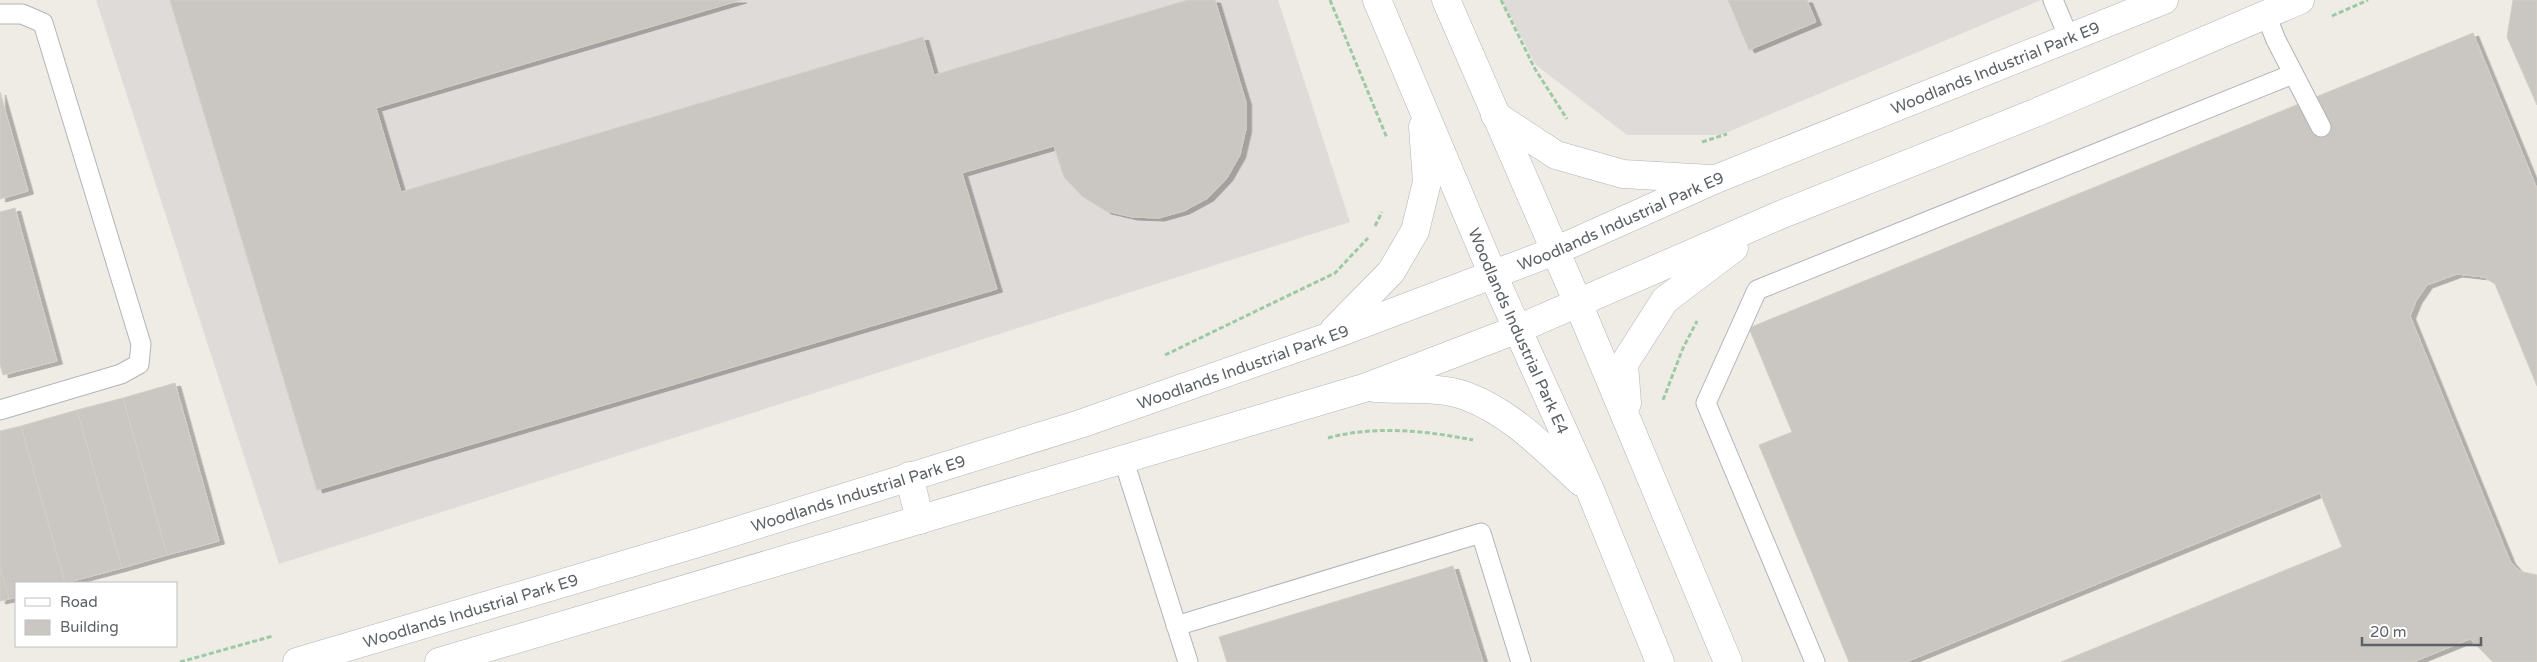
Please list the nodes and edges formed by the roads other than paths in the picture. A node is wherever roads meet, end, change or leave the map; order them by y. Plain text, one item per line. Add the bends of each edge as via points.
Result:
1 (1377, 0) edge
2 (1446, 0) edge
3 (2053, 0) edge
4 (2164, 0) edge
5 (2300, 0) edge
6 (0, 14) edge
7 (2266, 15) junction
8 (2069, 38) junction
9 (2293, 74) junction
10 (1421, 104) junction
11 (1495, 115) junction
12 (2321, 127) dead end
13 (1716, 179) junction
14 (1780, 215) junction
15 (1555, 251) junction
16 (1493, 274) junction
17 (1578, 303) junction
18 (1518, 329) junction
19 (1325, 338) junction
20 (1364, 388) junction
21 (0, 410) edge
22 (1629, 430) junction
23 (1123, 458) junction
24 (910, 476) junction
25 (1590, 490) junction
26 (920, 520) junction
27 (1176, 626) junction
28 (297, 662) edge
29 (439, 662) edge
30 (1188, 662) edge
31 (1521, 662) edge
32 (1660, 662) edge
33 (1728, 662) edge
34 (1815, 662) edge

1 - 10 street, Woodlands Industrial Park E4
2 - 11 street
3 - 8 lane
4 - 8 street, Woodlands Industrial Park E9
5 - 7 street
6 - 21 lane via 22,14 43,24 141,344 139,364 121,374
7 - 9 lane
7 - 14 street via 2035,113
8 - 13 street, Woodlands Industrial Park E9
9 - 12 lane
9 - 34 lane via 1757,290 1706,403
10 - 16 street, Woodlands Industrial Park E4
10 - 19 street via 1427,182 1415,231 1391,272
11 - 13 street via 1556,156 1623,174
11 - 15 street
13 - 15 street, Woodlands Industrial Park E9
14 - 17 street
14 - 22 street via 1664,300 1624,364
15 - 16 street, Woodlands Industrial Park E9
15 - 17 street
16 - 18 street, Woodlands Industrial Park E4
16 - 19 street, Woodlands Industrial Park E9
17 - 18 street
17 - 22 street
18 - 20 street
18 - 25 street, Woodlands Industrial Park E4
19 - 24 street, Woodlands Industrial Park E9 via 1080,424
20 - 23 street
20 - 25 street via 1448,392 1466,396 1514,422
22 - 33 street
23 - 26 street
23 - 27 lane
24 - 26 street
24 - 28 street, Woodlands Industrial Park E9 via 711,539
25 - 32 street, Woodlands Industrial Park E4
26 - 29 street
27 - 30 lane
27 - 31 lane via 1481,533

